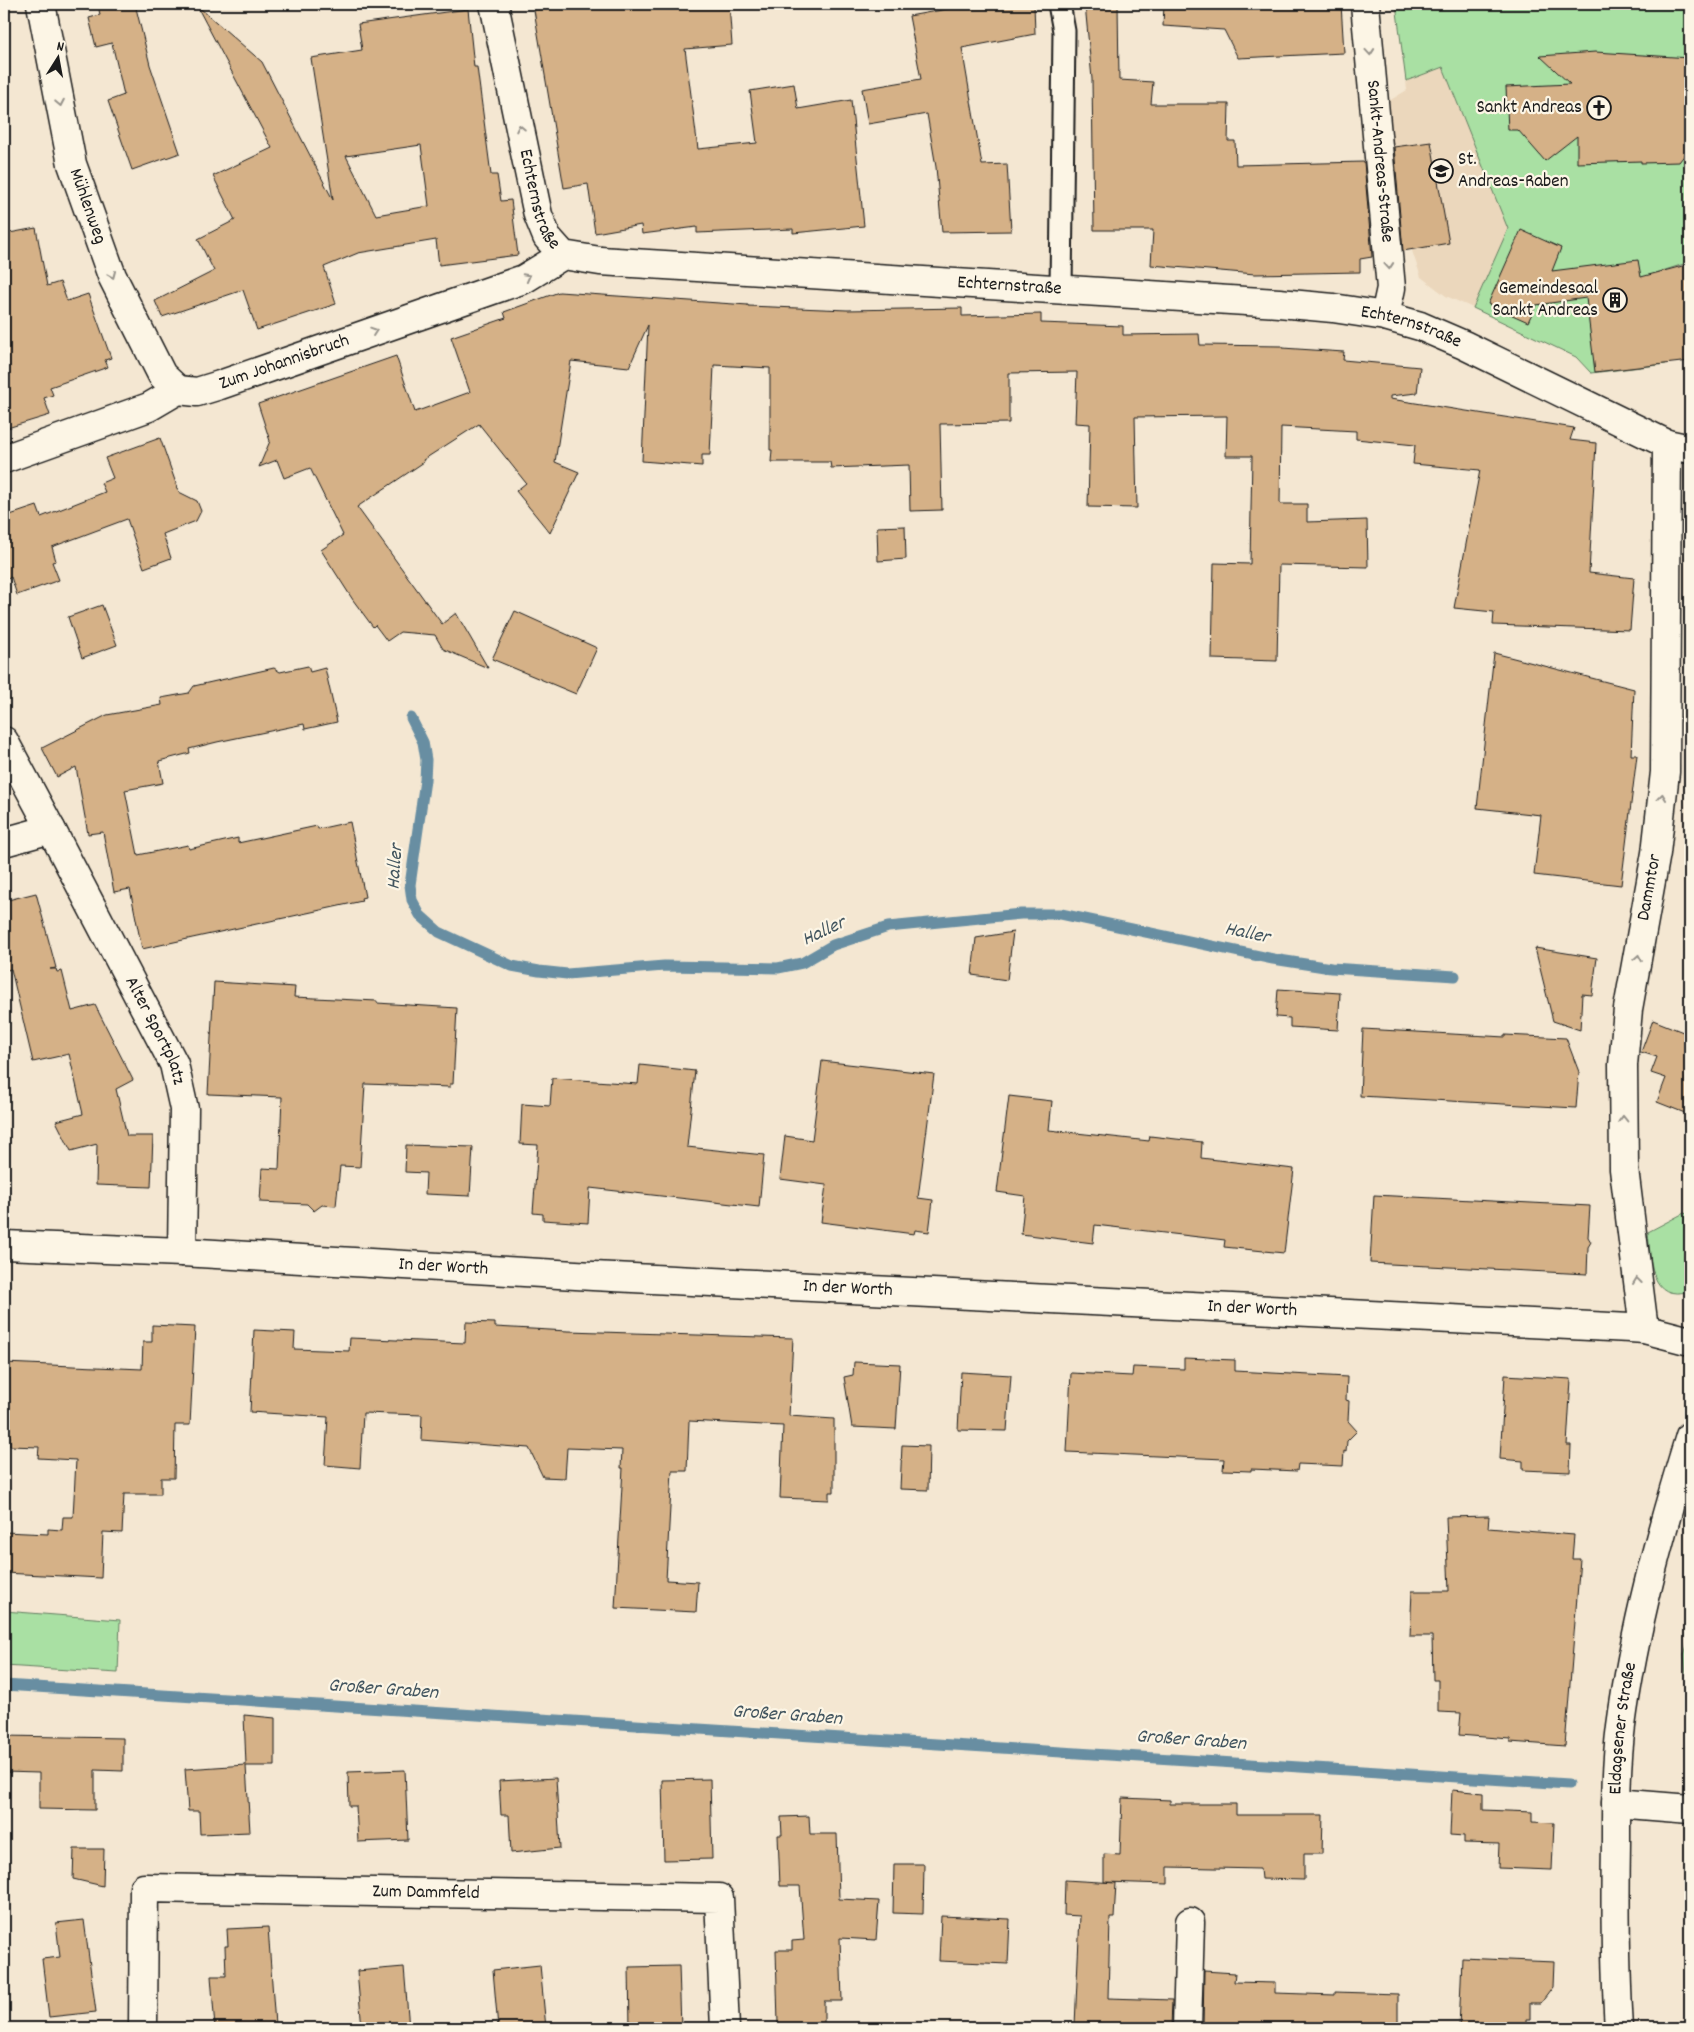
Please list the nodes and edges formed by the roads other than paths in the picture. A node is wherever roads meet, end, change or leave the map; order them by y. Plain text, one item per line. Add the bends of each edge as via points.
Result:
1 (41, 4) edge
2 (494, 4) edge
3 (1059, 4) edge
4 (1365, 4) edge
5 (563, 255) junction
6 (1061, 288) junction
7 (1385, 316) junction
8 (178, 390) junction
9 (1679, 446) edge
10 (4, 459) edge
11 (4, 741) edge
12 (51, 829) junction
13 (4, 842) edge
14 (4, 1246) edge
15 (182, 1252) junction
16 (1644, 1329) junction
17 (1690, 1341) edge
18 (1690, 1436) edge
19 (1616, 1802) junction
20 (1690, 1809) edge
21 (1190, 1922) dead end
22 (143, 2028) edge
23 (725, 2028) edge
24 (1187, 2028) edge
25 (1619, 2028) edge

1 -> 8 main road, Mühlenweg via 75,172 112,276 162,375
5 -> 2 main road, Echternstraße via 547,237 538,215
3 - 6 lane via 1064,31
4 -> 7 main road, Sankt-Andreas-Straße via 1391,288
5 - 6 main road, Echternstraße via 600,261
8 -> 5 main road, Zum Johannisbruch via 197,392 220,385 479,295 524,279
6 - 7 main road, Echternstraße via 1333,308
7 - 9 main road, Echternstraße via 1420,326 1464,345
8 - 10 main road via 149,407
16 -> 9 main road, Dammtor via 1624,1169 1623,1065 1628,1009 1656,853 1665,772
11 - 12 main road, Alter Sportplatz
12 - 13 main road
12 - 15 main road, Alter Sportplatz via 174,1064 184,1108
14 - 15 main road, In der Worth
15 - 16 main road, In der Worth
16 - 17 main road, In der Worth
18 - 19 main road, Eldagsener Straße via 1636,1639 1621,1728
19 - 20 main road
19 - 25 main road, Eldagsener Straße
21 - 24 main road
22 - 23 main road, Zum Dammfeld via 144,1888 719,1898

